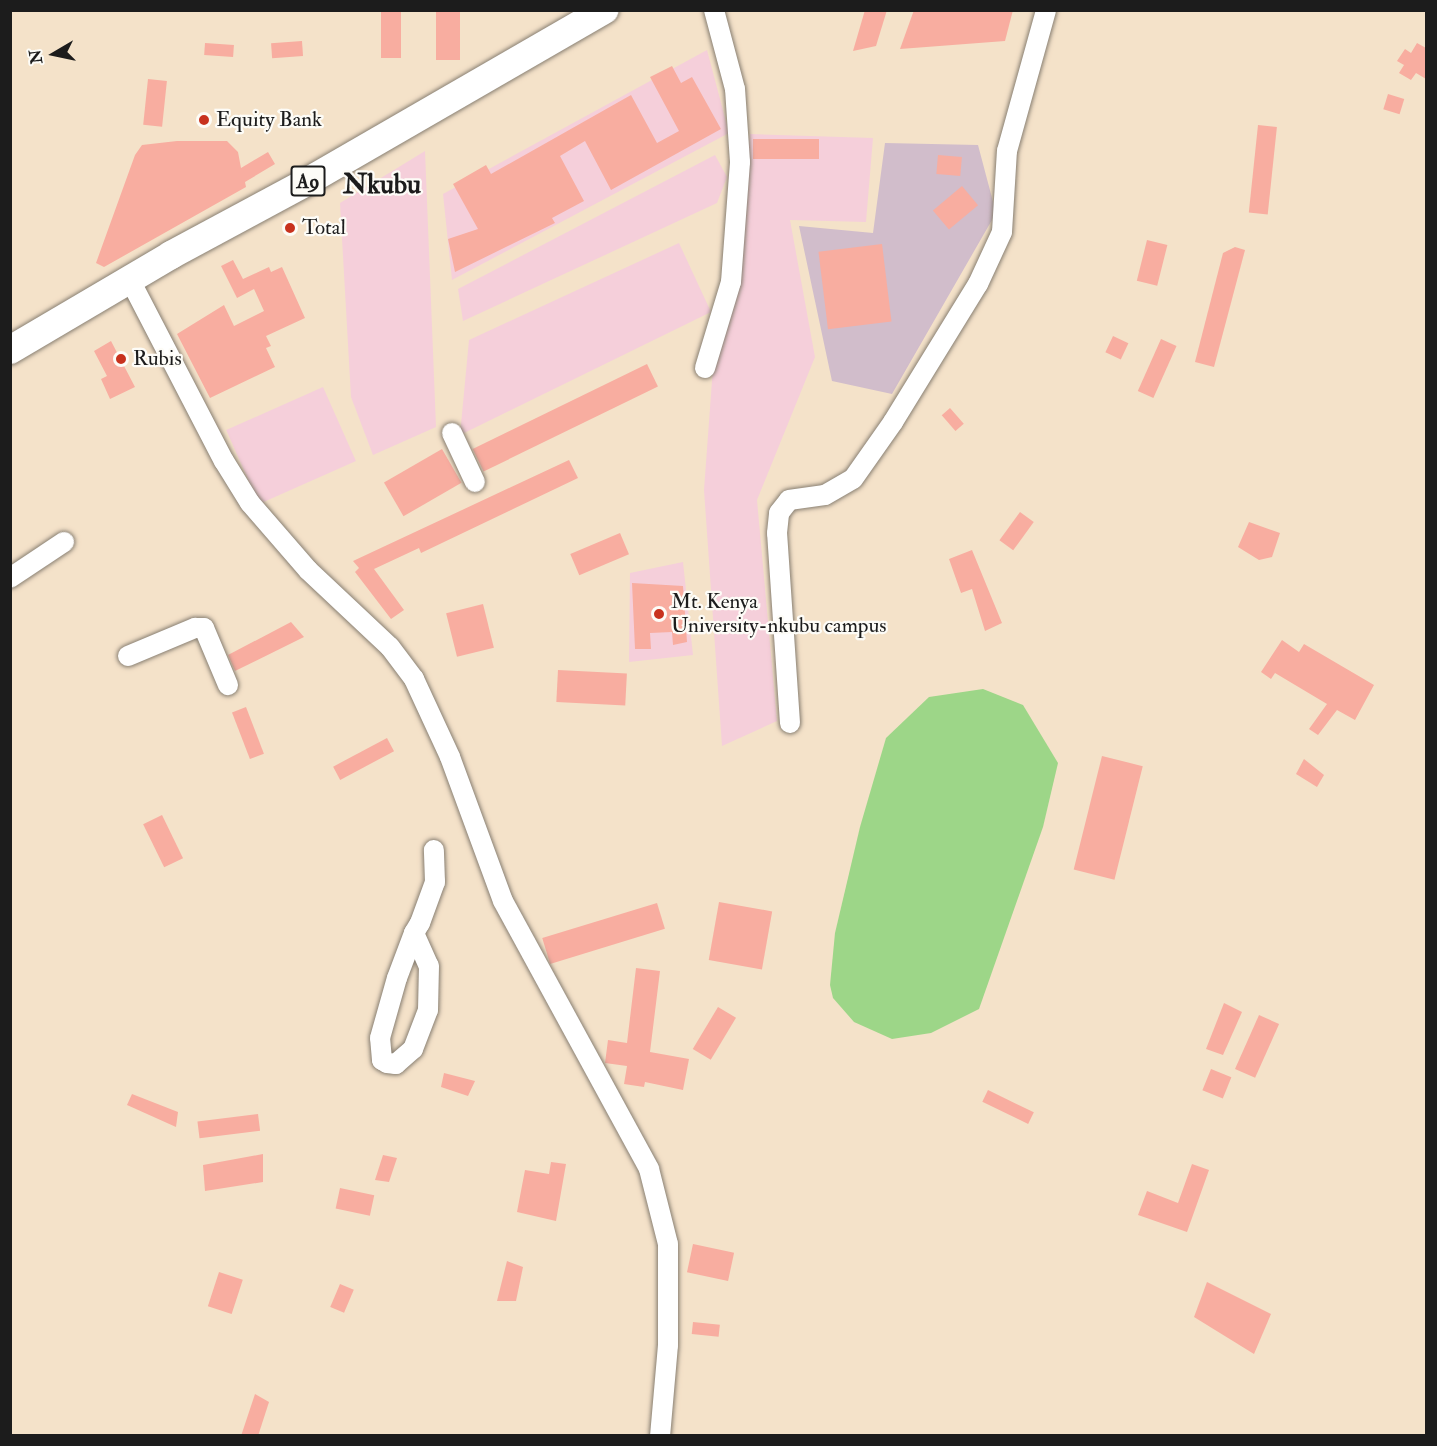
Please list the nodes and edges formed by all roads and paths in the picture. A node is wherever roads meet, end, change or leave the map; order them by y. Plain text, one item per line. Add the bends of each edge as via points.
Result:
1 (605, 10) edge
2 (714, 10) edge
3 (1046, 10) edge
4 (130, 280) junction
5 (10, 350) edge
6 (705, 368) dead end
7 (452, 433) dead end
8 (475, 482) dead end
9 (63, 542) dead end
10 (10, 578) edge
11 (128, 656) dead end
12 (228, 685) dead end
13 (790, 723) dead end
14 (434, 850) dead end
15 (414, 933) junction
16 (660, 1436) edge

1 - 4 highway, A9
2 - 6 street via 735,89 740,162 731,282
3 - 13 street via 1007,152 1002,232 978,284 853,479 825,495 789,500 779,513 777,533
4 - 5 highway, A9
4 - 16 street via 250,503 308,570 390,647 414,679 450,757 503,901 649,1169 668,1244 668,1345
7 - 8 street
9 - 10 street
11 - 12 street via 195,628 204,628
14 - 15 street via 435,882
15 - 15 street via 380,1038 382,1060 387,1063 396,1064 413,1049 428,1010 429,966

